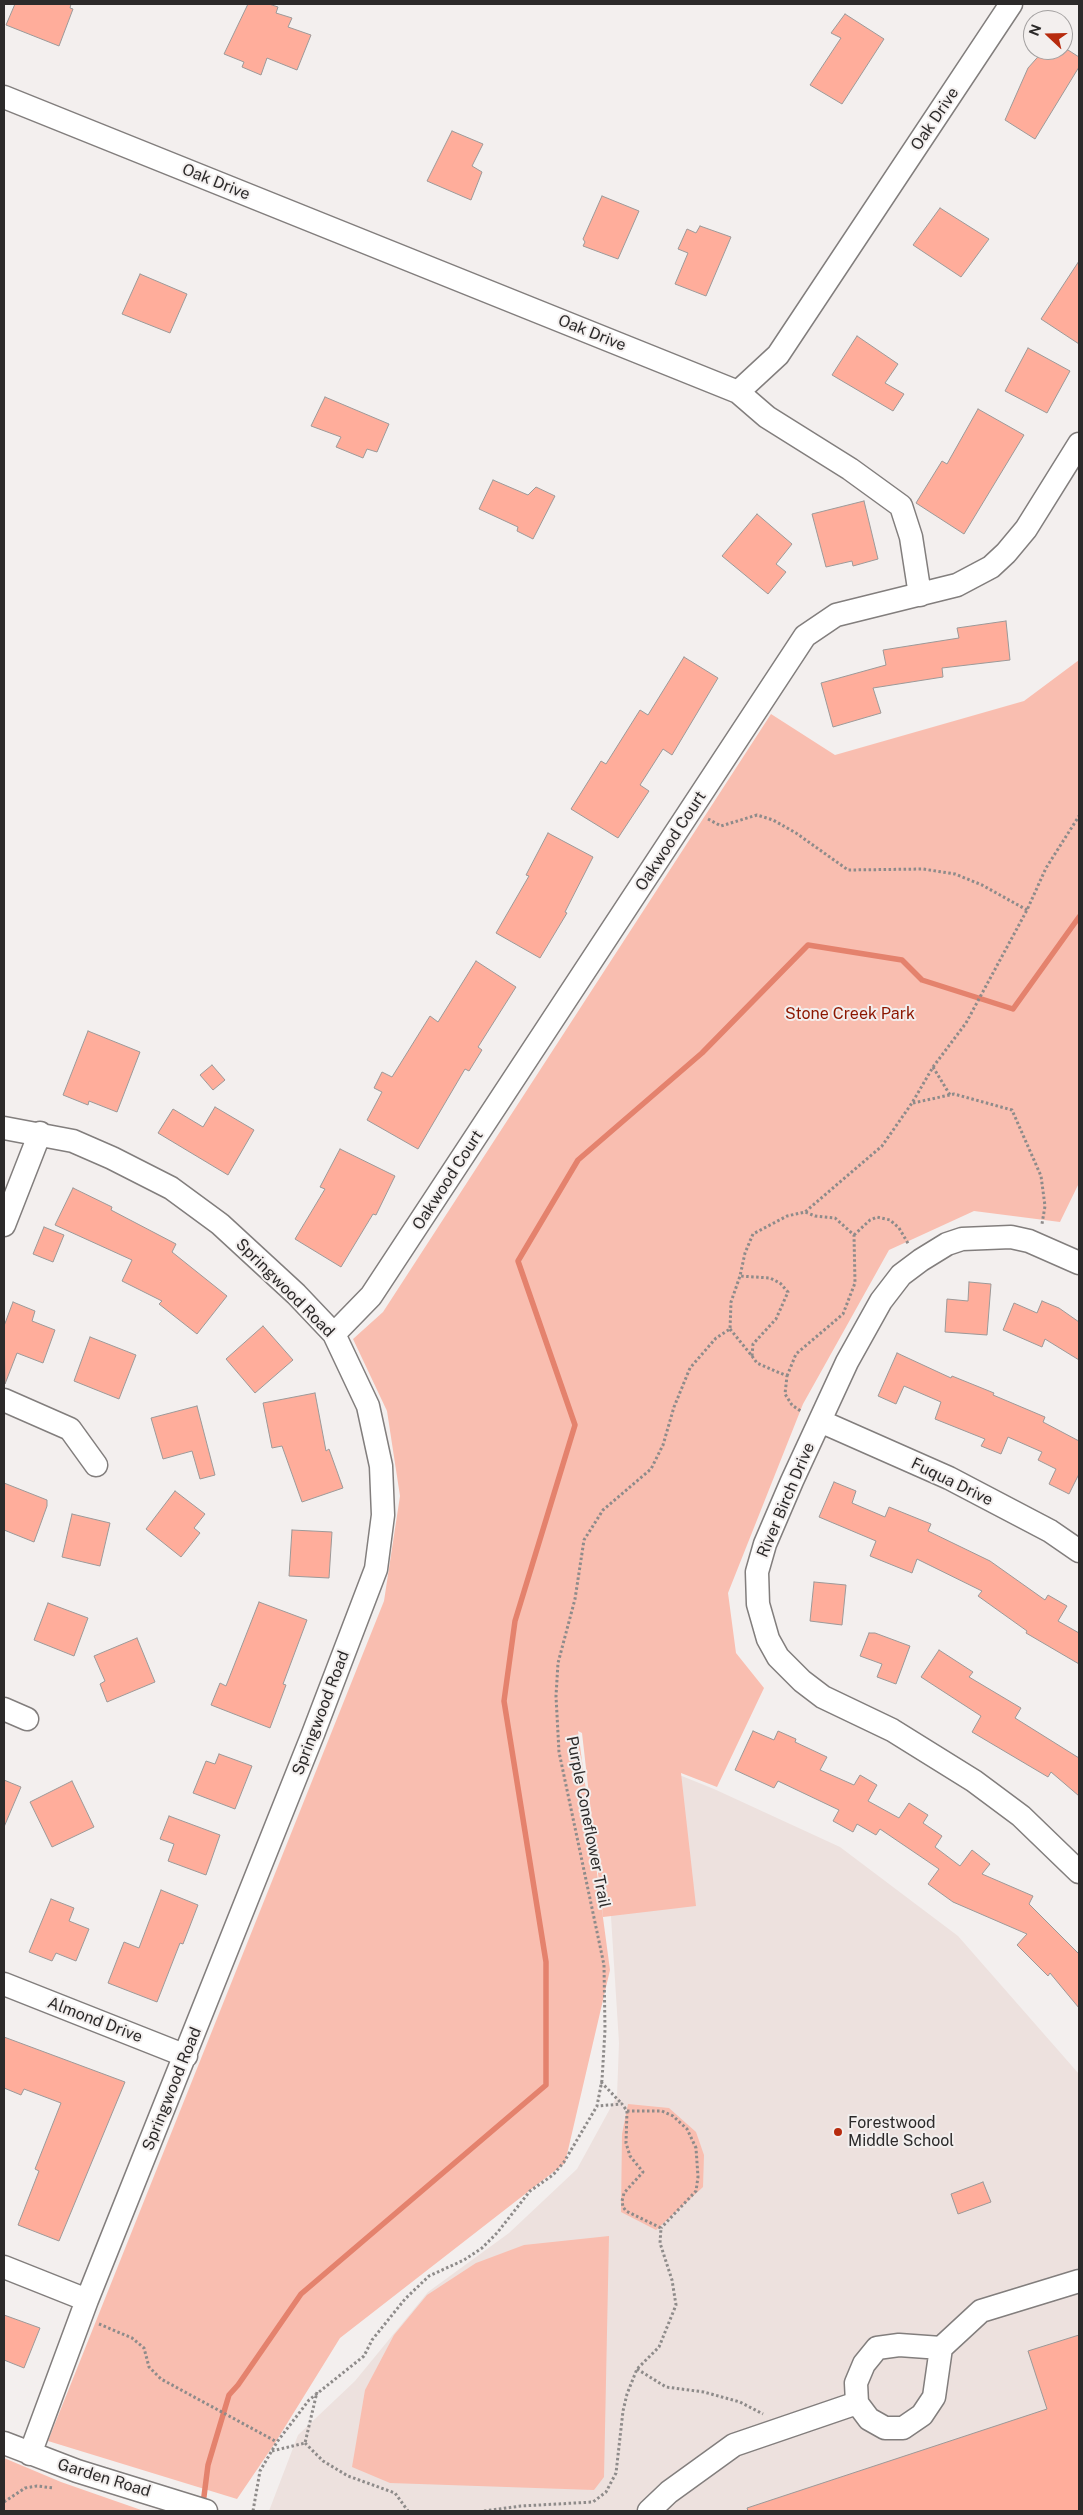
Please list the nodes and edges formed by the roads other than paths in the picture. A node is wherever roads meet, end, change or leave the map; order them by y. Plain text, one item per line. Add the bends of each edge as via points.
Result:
1 (1012, 4) edge
2 (4, 97) edge
3 (738, 392) junction
4 (1079, 444) edge
5 (920, 595) junction
6 (4, 1128) edge
7 (40, 1133) junction
8 (4, 1225) edge
9 (1079, 1263) edge
10 (334, 1334) junction
11 (4, 1400) edge
12 (812, 1417) junction
13 (96, 1465) dead end
14 (1079, 1551) edge
15 (4, 1709) edge
16 (27, 1719) dead end
17 (1079, 1872) edge
18 (4, 1984) edge
19 (186, 2056) junction
20 (4, 2267) edge
21 (1079, 2281) edge
22 (87, 2300) junction
23 (941, 2348) junction
24 (857, 2403) junction
25 (4, 2443) edge
26 (30, 2454) junction
27 (206, 2511) edge
28 (649, 2511) edge

1 - 3 street, Oak Drive via 778,355
2 - 3 street, Oak Drive
3 - 5 street via 767,417 850,469 901,506 911,537
4 - 5 street, Oakwood Court via 1026,529 1006,553 991,567 957,585
5 - 10 street, Oakwood Court via 836,616 805,636 371,1296
6 - 7 street, Springwood Road
7 - 8 street
7 - 10 street, Springwood Road via 73,1141 171,1188 220,1224
9 - 12 street, River Birch Drive via 1029,1242 996,1237 962,1239 947,1244 901,1275 881,1302
10 - 19 street, Springwood Road via 368,1406 380,1466 383,1515 376,1569
11 - 13 street via 70,1429
12 - 14 street, Fuqua Drive via 949,1478 1050,1531
12 - 17 street, River Birch Drive via 764,1544 757,1572 758,1604 768,1639 778,1657 824,1698 892,1730 974,1781 1021,1816
15 - 16 street
18 - 19 street, Almond Drive
19 - 22 street, Springwood Road
20 - 22 street
21 - 23 street via 981,2311
22 - 26 street, Springwood Road
23 - 24 street via 899,2345 877,2348 864,2364 856,2383
23 - 24 street via 934,2397 922,2415 903,2428 885,2428 868,2420
24 - 28 street via 734,2445 668,2492
25 - 26 street, Garden Road
26 - 27 street, Garden Road

